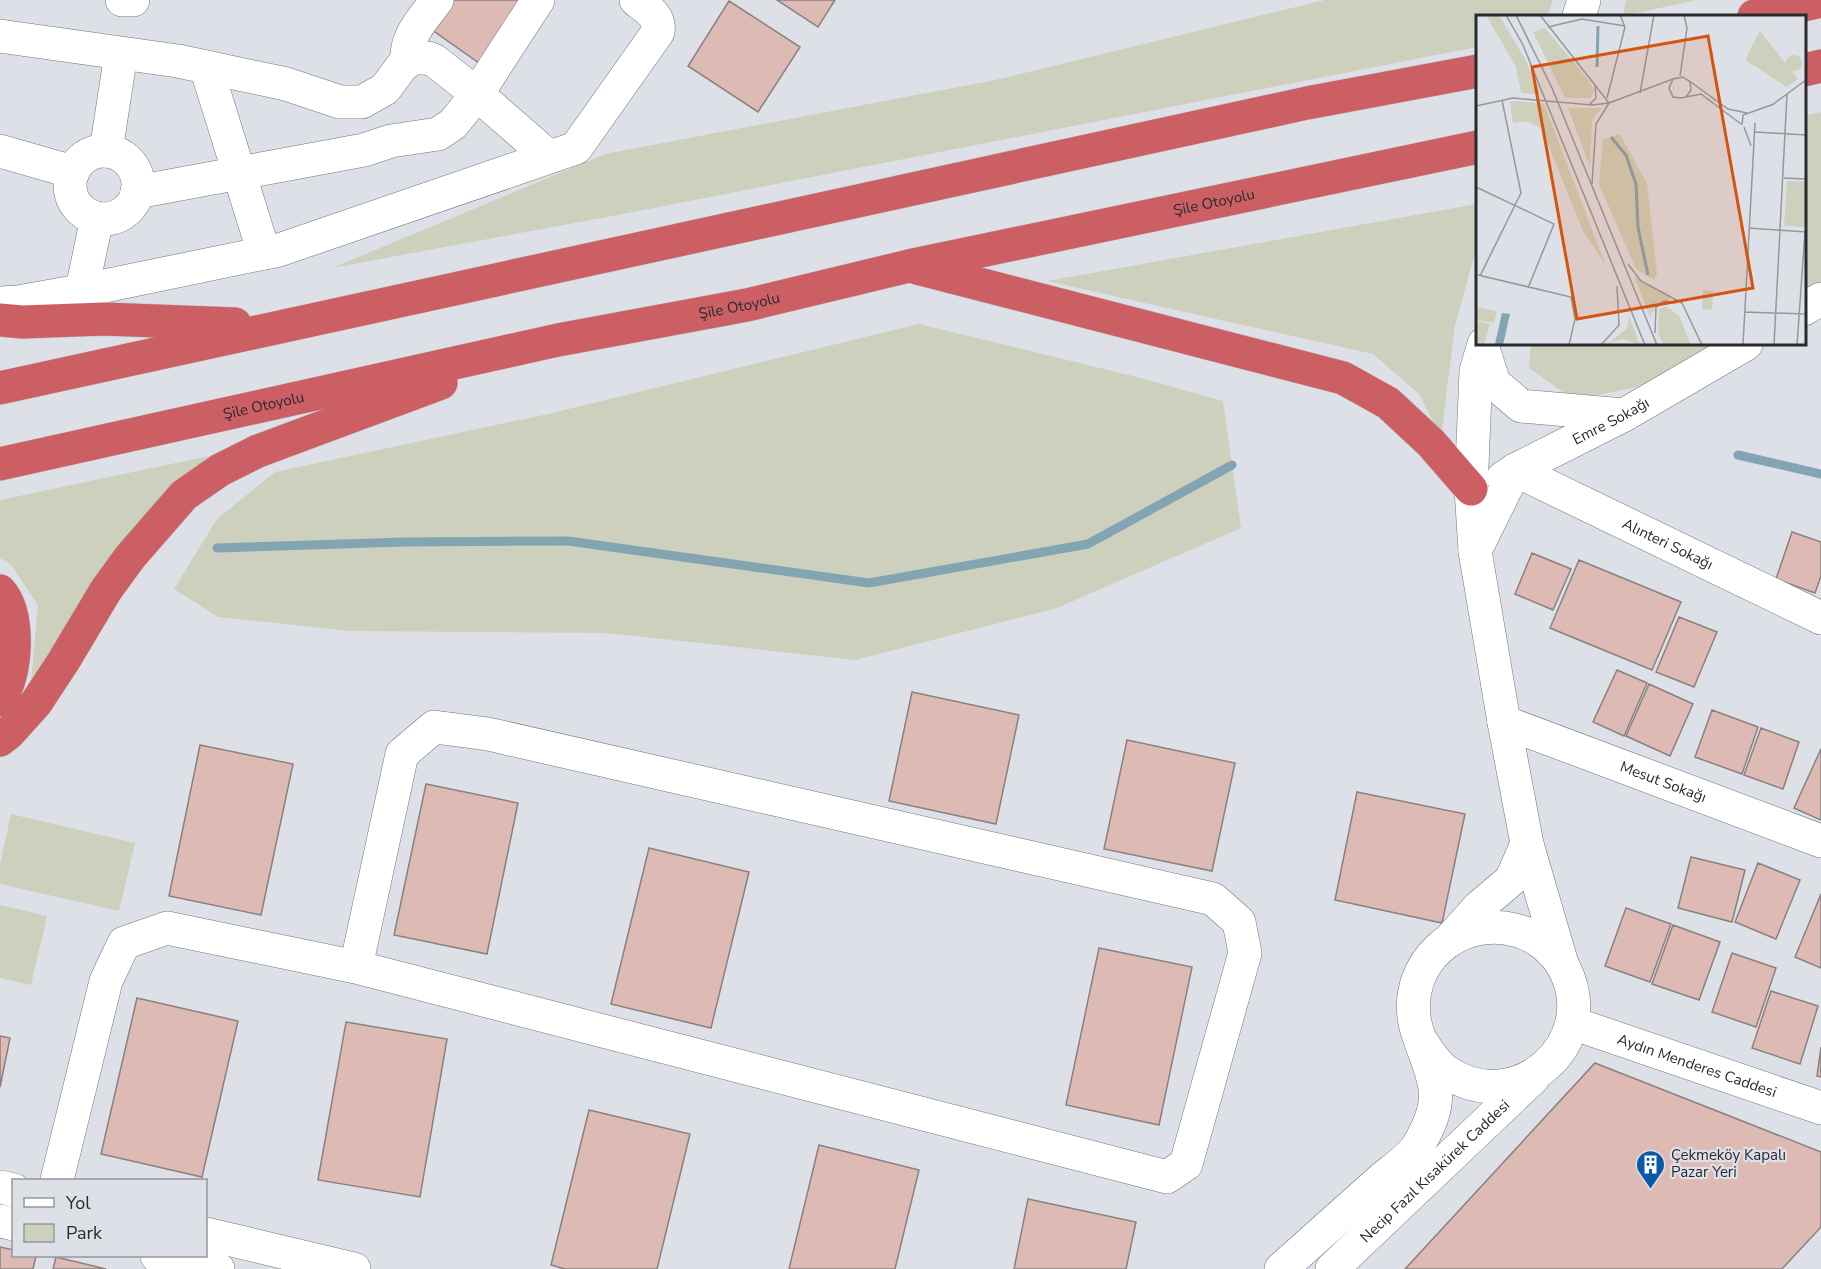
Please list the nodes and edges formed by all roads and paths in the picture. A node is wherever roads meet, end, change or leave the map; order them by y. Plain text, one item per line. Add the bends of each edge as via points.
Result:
1 (122, 0) edge
2 (133, 0) edge
3 (437, 0) edge
4 (538, 0) edge
5 (636, 0) edge
6 (1584, 0) edge
7 (1821, 1) edge
8 (1579, 15) edge
9 (1758, 15) edge
10 (0, 36) edge
11 (121, 54) junction
12 (407, 61) junction
13 (1821, 66) edge
14 (214, 68) junction
15 (1806, 70) edge
16 (1476, 71) edge
17 (477, 94) junction
18 (1476, 147) edge
19 (0, 151) edge
20 (106, 151) junction
21 (549, 157) junction
22 (244, 164) junction
23 (0, 166) edge
24 (72, 180) junction
25 (136, 182) junction
26 (97, 218) junction
27 (271, 252) junction
28 (909, 266) junction
29 (85, 290) junction
30 (1821, 299) edge
31 (0, 303) edge
32 (1806, 308) edge
33 (0, 320) edge
34 (282, 326) junction
35 (558, 340) junction
36 (1744, 345) edge
37 (1483, 346) edge
38 (0, 388) edge
39 (1624, 415) junction
40 (0, 464) edge
41 (1515, 470) junction
42 (1471, 489) junction
43 (1475, 551) junction
44 (0, 591) edge
45 (1821, 618) edge
46 (0, 700) edge
47 (1504, 722) junction
48 (0, 740) edge
49 (1821, 841) edge
50 (1527, 844) junction
51 (1450, 939) junction
52 (356, 967) junction
53 (1564, 968) junction
54 (1572, 1023) junction
55 (1421, 1041) junction
56 (1540, 1072) junction
57 (1821, 1108) edge
58 (57, 1179) edge
59 (207, 1234) edge
60 (162, 1257) edge
61 (218, 1269) edge
62 (354, 1269) edge
63 (1281, 1269) edge
64 (1332, 1269) edge

1 - 2 street
3 - 12 street via 412,35
4 - 17 street
5 - 21 street via 653,13 658,32 576,148
6 - 8 street
7 - 9 highway
10 - 11 street
11 - 14 street
11 - 20 street
12 - 14 street via 385,89 362,102 340,102 286,84
12 - 17 street via 420,57 435,61
13 - 15 highway
14 - 22 street
16 - 34 highway via 1307,103
17 - 21 street
17 - 22 street via 453,124 438,134 391,141 364,150
18 - 28 highway, Şile Otoyolu
19 - 24 street
20 - 24 street via 90,154 77,165
20 - 25 street via 124,157
21 - 27 street
22 - 25 street
22 - 27 street
23 - 24 street
24 - 26 street via 73,199 87,214
25 - 26 street via 133,202 126,211 107,219
26 - 29 street
27 - 29 street
28 - 35 highway, Şile Otoyolu via 747,305
28 - 42 highway via 1342,378 1388,403 1431,443
29 - 31 street
30 - 32 street
33 - 34 highway via 104,319
34 - 38 highway
35 - 40 highway, Şile Otoyolu
35 - 48 highway via 258,452 220,470 184,495 106,590 36,703
36 - 39 street, Emre Sokağı
37 - 39 street via 1494,383 1521,406
37 - 42 street via 1476,371
39 - 41 street, Emre Sokağı
41 - 42 street, Emre Sokağı via 1491,484
41 - 43 street
41 - 45 street, Alınteri Sokağı
42 - 43 street
43 - 47 street
44 - 46 highway via 15,628 14,663
47 - 49 street, Mesut Sokağı
47 - 50 street
50 - 51 street via 1510,880
50 - 53 street
51 - 53 street via 1486,927 1504,927 1539,940
51 - 55 street via 1436,950 1417,983 1415,1022
52 - 52 street via 402,754 434,727 488,734 1212,899 1239,922 1245,953 1186,1164 1167,1177
52 - 58 street via 167,928 124,942 106,981
53 - 54 street via 1571,986
54 - 56 street via 1554,1059
54 - 57 street, Aydın Menderes Caddesi
55 - 56 street via 1446,1071 1483,1086 1503,1086
55 - 63 street via 1435,1089 1433,1117 1418,1147
56 - 64 street, Necip Fazıl Kısakürek Caddesi
59 - 62 street
60 - 61 street

